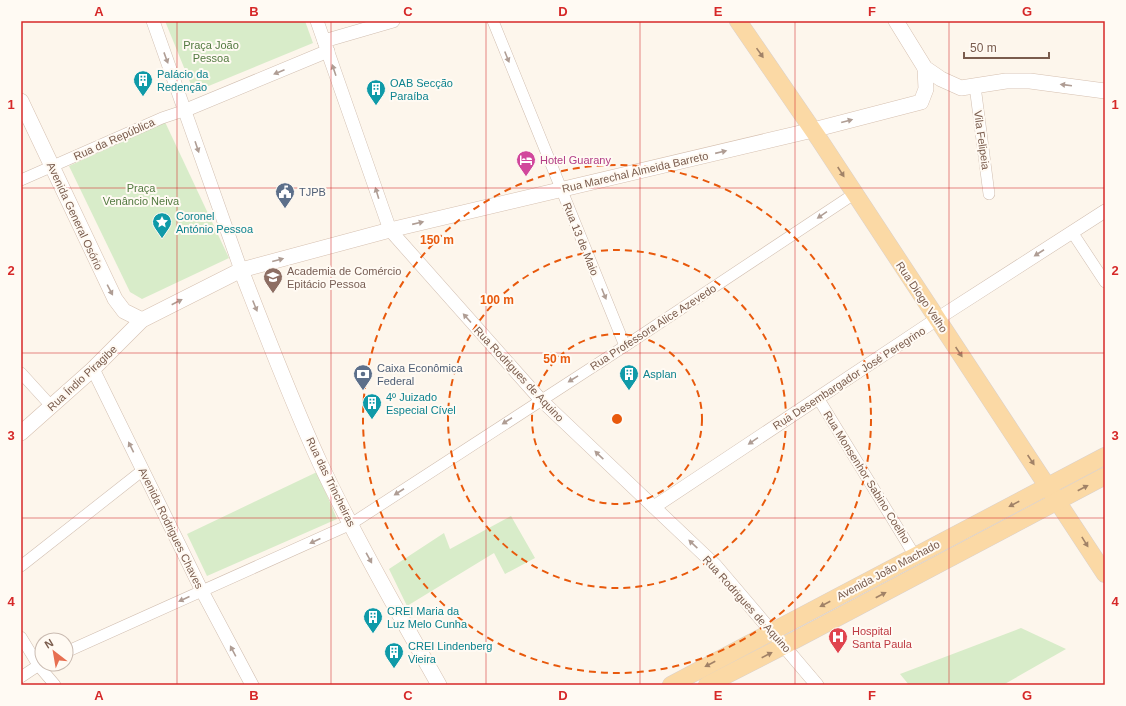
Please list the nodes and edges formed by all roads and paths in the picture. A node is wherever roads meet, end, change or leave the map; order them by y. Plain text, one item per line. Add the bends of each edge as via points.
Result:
1 (153, 21) edge
2 (317, 21) edge
3 (394, 21) edge
4 (493, 21) edge
5 (738, 21) edge
6 (896, 21) edge
7 (326, 46) junction
8 (925, 68) junction
9 (975, 86) junction
10 (1105, 91) edge
11 (21, 101) edge
12 (186, 110) junction
13 (813, 130) junction
14 (52, 166) junction
15 (21, 180) edge
16 (561, 190) junction
17 (854, 194) junction
18 (989, 194) dead end
19 (1105, 211) edge
20 (390, 230) junction
21 (1072, 232) junction
22 (241, 270) junction
23 (1105, 282) edge
24 (937, 319) junction
25 (142, 320) junction
26 (625, 346) junction
27 (93, 369) junction
28 (21, 373) edge
29 (818, 398) junction
30 (540, 400) junction
31 (52, 407) junction
32 (21, 433) edge
33 (1105, 456) edge
34 (142, 470) junction
35 (1105, 476) edge
36 (1049, 486) junction
37 (1058, 501) junction
38 (654, 507) junction
39 (350, 524) junction
40 (915, 556) junction
41 (21, 566) edge
42 (1105, 574) edge
43 (202, 591) junction
44 (773, 632) junction
45 (21, 637) edge
46 (785, 646) junction
47 (74, 648) edge
48 (34, 655) edge
49 (34, 668) edge
50 (46, 672) edge
51 (21, 677) edge
52 (55, 685) edge
53 (252, 685) edge
54 (439, 685) edge
55 (670, 685) edge
56 (707, 685) edge
57 (817, 685) edge

1 -> 12 street
2 - 7 street
3 - 7 street
4 -> 16 street, Rua 13 de Maio
5 -> 13 main road, Rua Diogo Velho
6 - 8 main road
7 -> 12 street
20 -> 7 street, Rua Rodrigues de Aquino
8 - 9 main road via 961,88
13 -> 8 main road, Rua Marechal Almeida Barreto via 921,102 926,89
10 -> 9 main road via 1006,80
9 - 18 street, Vila Felipeia
11 - 14 main road, Avenida General Osório
12 - 14 street, Rua da República
12 -> 22 street
16 -> 13 main road, Rua Marechal Almeida Barreto
13 -> 17 main road, Rua Diogo Velho
14 - 15 street, Rua da República
14 -> 25 main road, Avenida General Osório via 115,299 124,311
20 -> 16 main road, Rua Marechal Almeida Barreto
16 -> 26 street, Rua 13 de Maio
17 - 24 main road, Rua Diogo Velho
17 -> 26 street, Rua Professora Alice Azevedo
19 - 21 street, Rua Desembargador José Peregrino
22 -> 20 main road, Rua Marechal Almeida Barreto
30 -> 20 street, Rua Rodrigues de Aquino
21 - 23 street
21 -> 24 street, Rua Desembargador José Peregrino
25 -> 22 main road, Rua Marechal Almeida Barreto
22 -> 39 main road, Rua das Trincheiras via 314,448
24 - 29 street, Rua Desembargador José Peregrino
24 -> 36 main road, Rua Diogo Velho
25 - 27 main road, Rua Índio Piragibe
26 -> 30 street, Rua Professora Alice Azevedo
27 - 31 main road, Rua Índio Piragibe
34 -> 27 street, Avenida Rodrigues Chaves
28 - 31 street
29 -> 38 street, Rua Desembargador José Peregrino
29 - 40 street, Rua Monsenhor Sabino Coelho
38 -> 30 street, Rua Rodrigues de Aquino
30 -> 39 street, Rua Professora Alice Azevedo
31 - 32 main road, Rua Índio Piragibe
33 - 36 main road, Avenida João Machado
34 - 41 street
34 - 43 street, Avenida Rodrigues Chaves
37 -> 35 main road, Avenida João Machado
36 - 37 main road, Rua Diogo Velho
36 -> 40 main road, Avenida João Machado
37 -> 42 main road, Rua Diogo Velho
46 -> 37 main road, Avenida João Machado
44 -> 38 street, Rua Rodrigues de Aquino via 715,565
39 -> 43 street, Rua Professora Alice Azevedo
39 -> 54 main road, Rua das Trincheiras
40 -> 44 main road, Avenida João Machado
43 -> 47 street, Rua Professora Alice Azevedo
53 -> 43 street, Avenida Rodrigues Chaves
44 - 46 street, Rua Rodrigues de Aquino
44 -> 55 main road, Avenida João Machado
45 - 48 street
56 -> 46 main road, Avenida João Machado
46 - 57 street, Rua Rodrigues de Aquino
49 - 51 street
50 - 52 street

